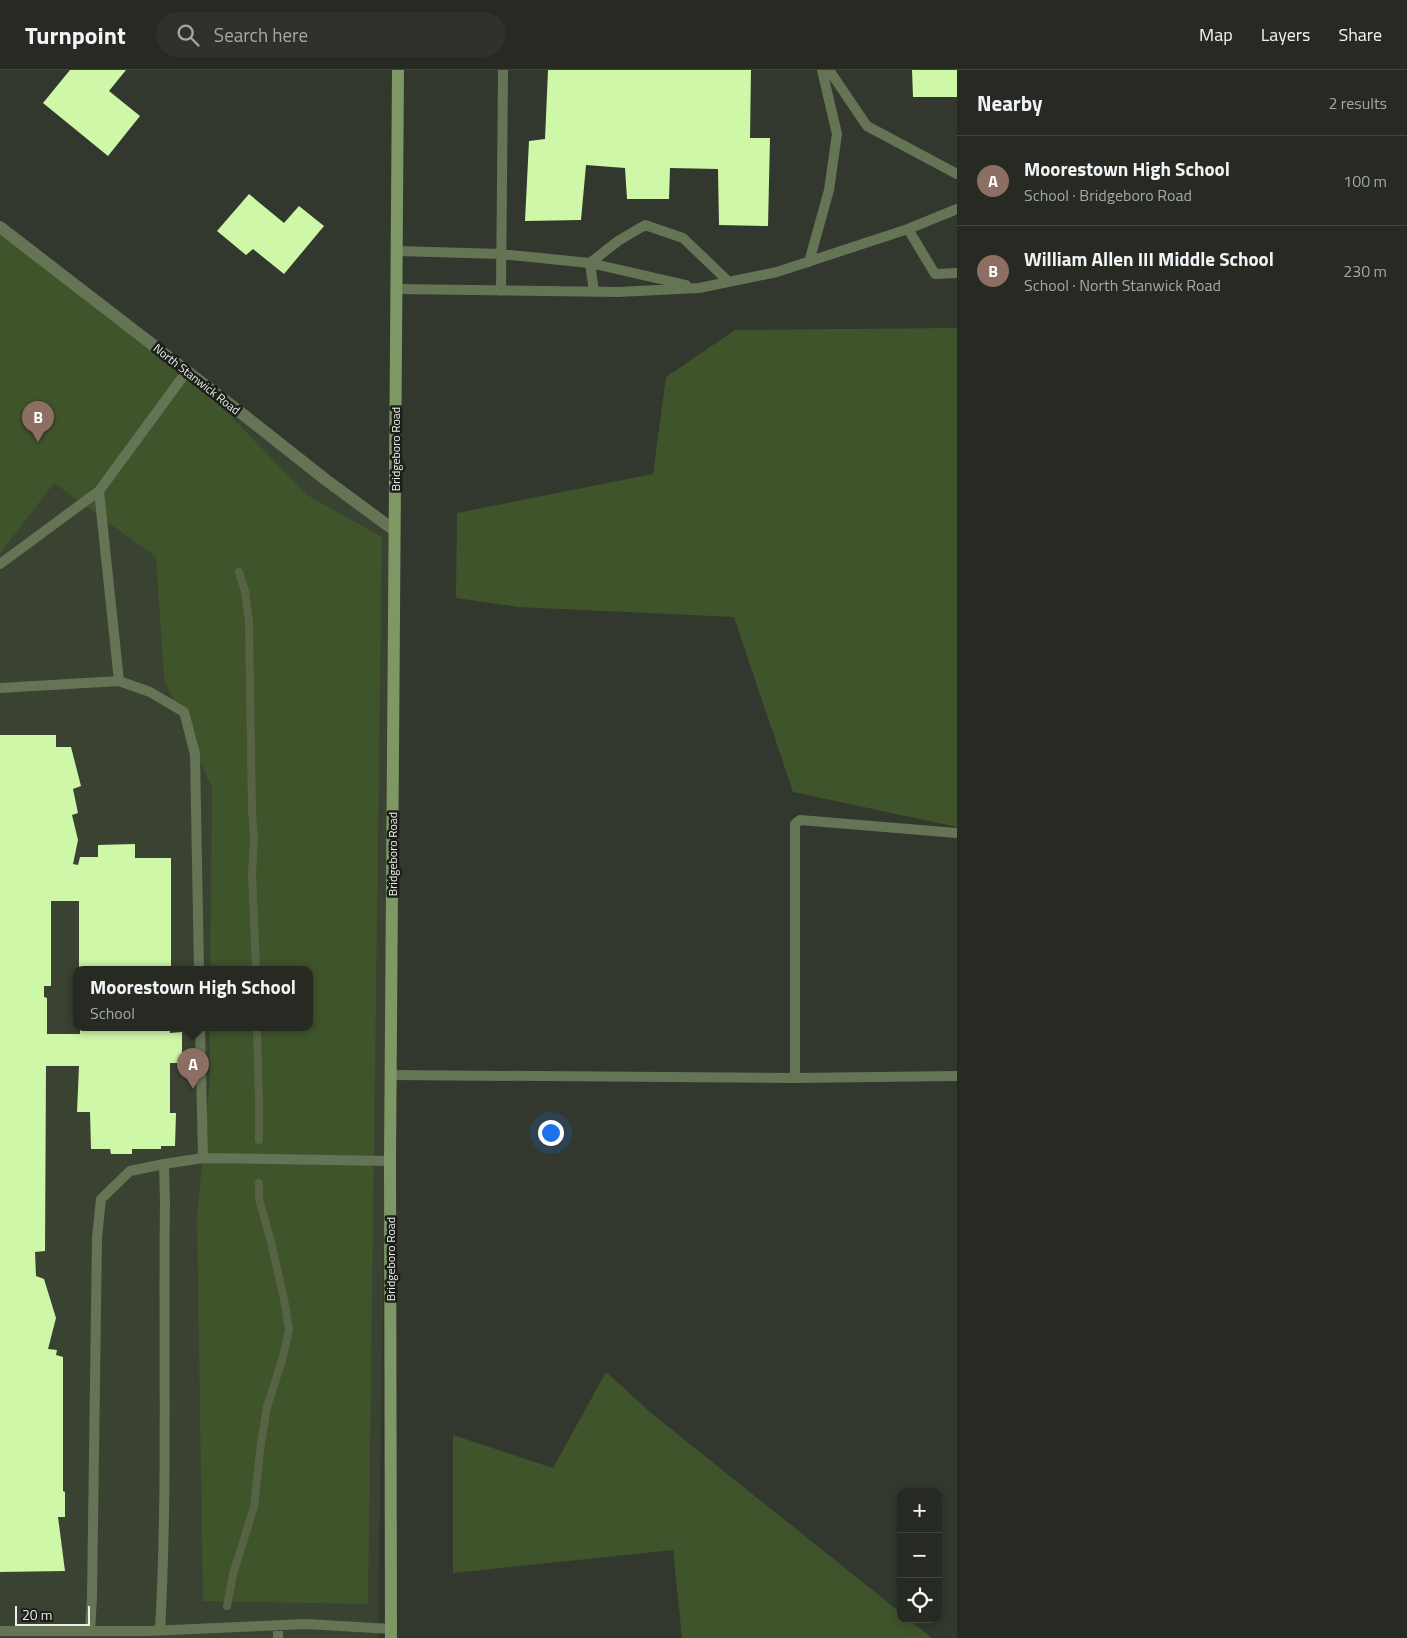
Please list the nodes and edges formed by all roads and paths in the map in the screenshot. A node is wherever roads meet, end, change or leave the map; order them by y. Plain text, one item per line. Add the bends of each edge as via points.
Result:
1 (398, 70) edge
2 (503, 70) edge
3 (822, 70) edge
4 (829, 70) edge
5 (957, 174) edge
6 (957, 209) edge
7 (0, 227) edge
8 (908, 229) junction
9 (397, 251) junction
10 (502, 254) junction
11 (809, 262) junction
12 (590, 263) junction
13 (957, 273) edge
14 (728, 282) junction
15 (699, 288) junction
16 (396, 290) junction
17 (501, 291) junction
18 (594, 292) junction
19 (186, 371) junction
20 (99, 491) junction
21 (394, 530) junction
22 (0, 564) edge
23 (119, 681) junction
24 (0, 688) edge
25 (957, 833) edge
26 (199, 966) edge
27 (200, 1031) edge
28 (390, 1075) junction
29 (957, 1076) edge
30 (795, 1078) junction
31 (203, 1158) junction
32 (390, 1161) junction
33 (164, 1164) junction
34 (278, 1626) junction
35 (160, 1630) junction
36 (0, 1631) edge
37 (90, 1631) junction
38 (176, 1634) edge
39 (391, 1634) edge
40 (278, 1638) edge

1 - 9 main road, Bridgeboro Road
2 - 10 lane
3 - 11 lane via 837,134 829,190
4 - 5 lane via 866,126
6 - 8 lane
7 - 19 street, North Stanwick Road
8 - 11 lane
8 - 13 lane via 935,274
9 - 10 lane
9 - 16 main road, Bridgeboro Road
10 - 12 lane
10 - 17 lane
11 - 14 lane
12 - 14 lane via 645,225 683,238
12 - 15 lane
12 - 18 lane
14 - 15 lane
15 - 18 lane
16 - 17 lane
16 - 21 main road, Bridgeboro Road
17 - 18 lane
19 - 20 lane
19 - 21 street, North Stanwick Road
20 - 22 lane
20 - 23 lane
21 - 28 main road, Bridgeboro Road
23 - 24 lane
23 - 26 lane via 150,692 184,712 195,754
25 - 30 lane via 800,820 795,824
27 - 31 lane
28 - 30 lane
28 - 32 main road, Bridgeboro Road
29 - 30 lane
31 - 32 lane
31 - 33 lane
32 - 39 main road, Bridgeboro Road
33 - 35 lane via 164,1472
33 - 37 lane via 130,1171 101,1199 97,1237
34 - 38 lane
34 - 39 lane via 306,1624
34 - 40 lane
35 - 37 lane
35 - 38 lane
36 - 37 lane

